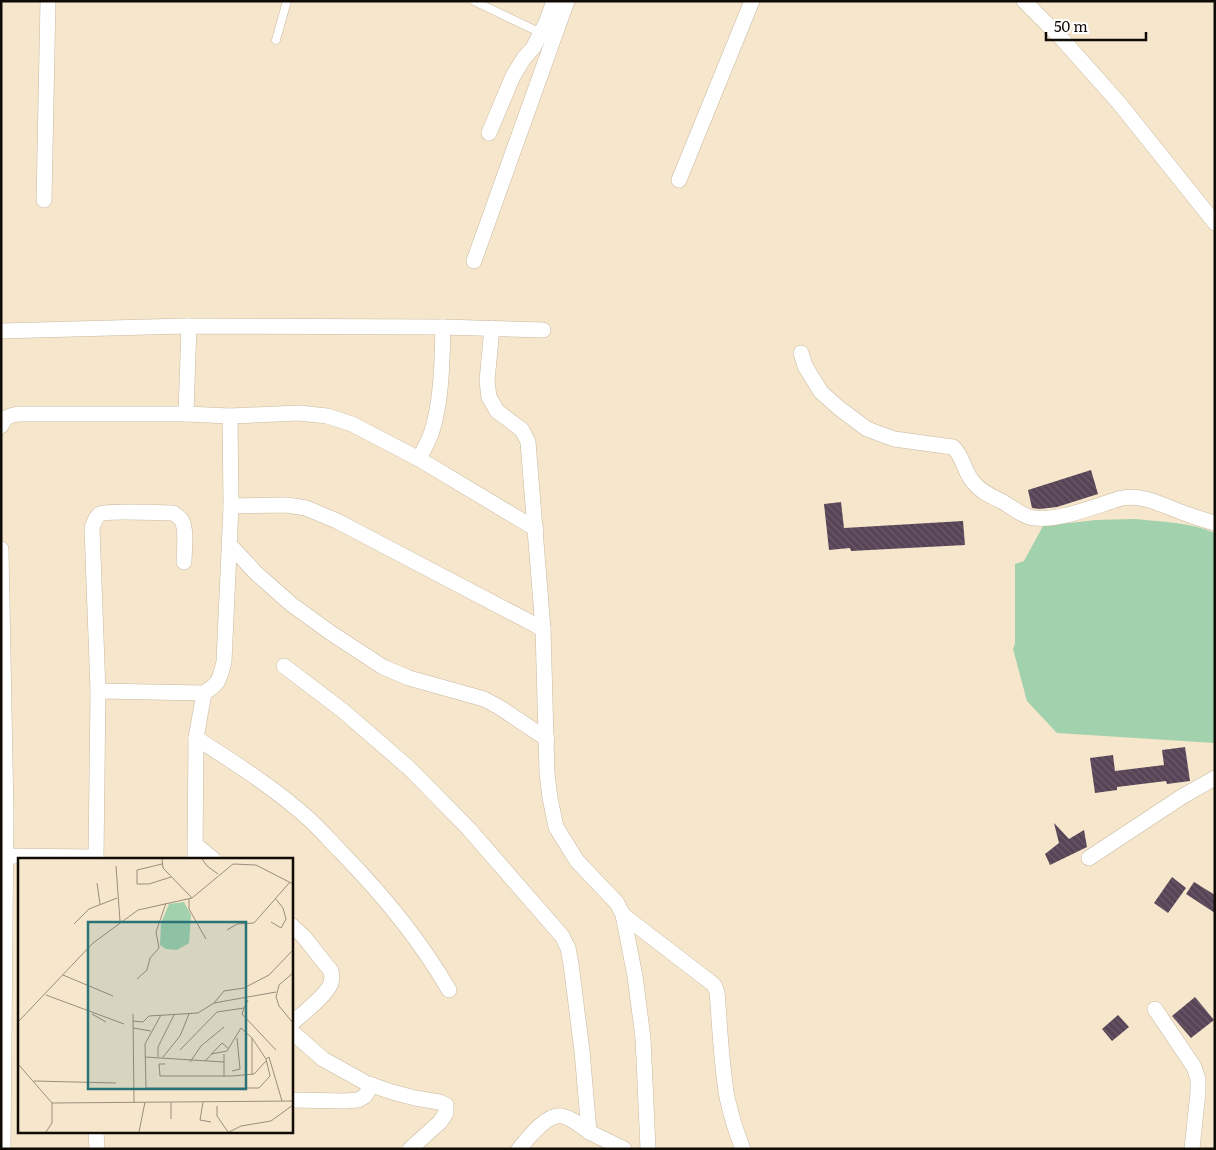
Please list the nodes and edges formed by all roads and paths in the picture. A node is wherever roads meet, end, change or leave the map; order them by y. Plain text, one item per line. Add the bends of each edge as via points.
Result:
1 (48, 1) edge
2 (288, 1) edge
3 (474, 1) edge
4 (554, 1) edge
5 (568, 1) edge
6 (752, 1) edge
7 (1024, 1) edge
8 (541, 33) junction
9 (276, 40) dead end
10 (490, 133) dead end
11 (679, 180) dead end
12 (44, 200) dead end
13 (1215, 223) edge
14 (474, 261) dead end
15 (189, 326) junction
16 (443, 327) junction
17 (492, 328) junction
18 (543, 330) dead end
19 (1, 331) edge
20 (801, 352) dead end
21 (186, 414) junction
22 (230, 416) junction
23 (1, 426) edge
24 (419, 459) junction
25 (231, 506) junction
26 (1215, 523) edge
27 (536, 529) junction
28 (230, 545) junction
29 (1, 549) edge
30 (184, 562) dead end
31 (543, 629) junction
32 (284, 666) dead end
33 (98, 691) junction
34 (204, 693) junction
35 (196, 738) junction
36 (547, 739) junction
37 (1215, 778) edge
38 (196, 852) edge
39 (6, 856) junction
40 (96, 858) edge
41 (211, 858) edge
42 (1089, 858) dead end
43 (623, 914) junction
44 (292, 926) edge
45 (3, 975) edge
46 (449, 990) dead end
47 (1155, 1009) dead end
48 (292, 1023) edge
49 (292, 1032) edge
50 (372, 1085) junction
51 (292, 1100) edge
52 (96, 1132) edge
53 (589, 1132) junction
54 (3, 1149) edge
55 (97, 1149) edge
56 (410, 1149) edge
57 (519, 1149) edge
58 (624, 1149) edge
59 (648, 1149) edge
60 (743, 1149) edge
61 (1192, 1149) edge

1 - 12 street
2 - 9 lane
3 - 8 lane
4 - 8 street
5 - 14 street
6 - 11 street
7 - 13 street via 1119,102
8 - 10 street via 513,76
15 - 16 street
15 - 19 street
15 - 21 street
16 - 17 street
16 - 24 street via 438,403 432,432
17 - 18 street
17 - 27 street via 487,382 489,397 496,411 522,430 528,442
20 - 26 street via 805,366 821,392 867,429 894,439 953,447 973,483 1027,516 1037,519 1060,517 1131,496
21 - 22 street
21 - 23 street via 18,414 9,416
22 - 24 street via 299,413 327,416 352,424
22 - 25 street
24 - 27 street
25 - 28 street
25 - 31 street via 306,508 337,521
27 - 31 street
28 - 34 street via 224,662 215,686
28 - 36 street via 291,604 383,667 484,700
29 - 39 street
30 - 33 street via 182,521 173,513 110,512 100,514 95,520 92,528
31 - 36 street
32 - 53 street via 342,710 409,768 468,828 562,936 571,964
33 - 34 street
33 - 40 street
34 - 35 street
35 - 38 street
35 - 46 street via 260,780 310,820 393,908
36 - 43 street via 547,773 556,827 576,861 617,902
37 - 42 street
38 - 41 street
39 - 40 street
39 - 45 street
43 - 59 street via 643,1038
43 - 60 street via 714,986 725,1084
44 - 48 street via 331,971 332,977 324,994
45 - 54 street
47 - 61 street via 1194,1067 1198,1079
49 - 50 street via 323,1059
50 - 51 street via 366,1096 358,1100
50 - 56 street via 446,1105 446,1113 440,1122
52 - 55 street
53 - 57 street via 561,1115 552,1116
53 - 58 street

